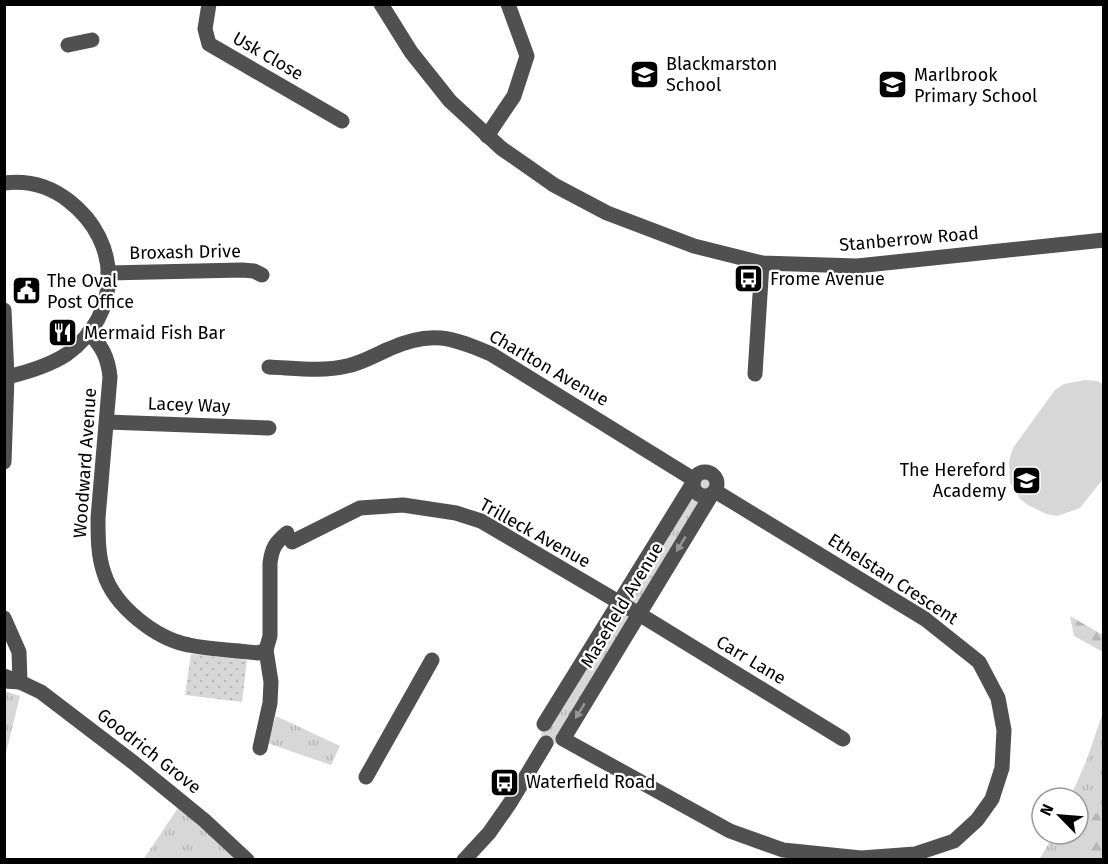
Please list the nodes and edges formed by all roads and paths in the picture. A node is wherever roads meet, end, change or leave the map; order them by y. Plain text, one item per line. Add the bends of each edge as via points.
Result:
1 (209, 4) edge
2 (381, 4) edge
3 (507, 4) edge
4 (92, 40) dead end
5 (69, 45) dead end
6 (342, 121) dead end
7 (488, 136) junction
8 (4, 183) edge
9 (1104, 240) edge
10 (762, 263) junction
11 (108, 273) junction
12 (262, 275) dead end
13 (4, 310) edge
14 (90, 332) junction
15 (268, 367) dead end
16 (755, 374) dead end
17 (7, 377) junction
18 (107, 422) junction
19 (269, 428) dead end
20 (4, 462) edge
21 (693, 481) junction
22 (713, 493) junction
23 (618, 603) junction
24 (639, 614) junction
25 (4, 618) edge
26 (266, 650) junction
27 (432, 660) dead end
28 (4, 676) edge
29 (12, 681) edge
30 (544, 724) junction
31 (564, 738) junction
32 (843, 739) dead end
33 (546, 743) junction
34 (260, 748) dead end
35 (366, 777) dead end
36 (247, 860) edge
37 (464, 860) edge

1 - 6 street, Usk Close via 205,28 209,44
2 - 7 street, Stanberrow Road via 411,52 450,101
3 - 7 street via 527,56 514,96
4 - 5 street
7 - 10 street, Stanberrow Road via 554,185 607,213 694,246
8 - 11 street via 38,184 78,208 99,234
9 - 10 street, Stanberrow Road via 857,266
10 - 16 street
11 - 12 street, Broxash Drive via 242,270
11 - 14 street via 105,301
13 - 17 street
14 - 17 street via 54,362
14 - 18 street, Woodward Avenue via 109,366
15 - 21 street, Charlton Avenue via 344,367 411,340 456,340 490,354
17 - 20 street
18 - 19 street, Lacey Way
18 - 26 street, Woodward Avenue via 98,537 104,574 111,589 137,618 172,640 258,653
21 - 22 street, Charlton Avenue via 698,494
21 - 23 street, Masefield Avenue
22 -> 24 street, Masefield Avenue
22 - 31 street, Ethelstan Crescent via 925,619 979,662 998,698 1004,730 1002,768 992,799 977,820 954,840 915,854 861,858 783,850 730,831
23 - 24 street, Trilleck Avenue
23 - 26 street, Trilleck Avenue via 481,521 403,505 360,508 276,542 270,563 270,636
23 - 30 street, Masefield Avenue
24 -> 31 street, Masefield Avenue
24 - 32 street, Carr Lane
25 - 29 street via 19,651
26 - 34 street via 270,703
27 - 35 street
28 - 29 street, Goodrich Grove
29 - 36 street, Goodrich Grove via 40,692 134,763
30 - 31 street via 558,722 564,729
30 - 33 street via 540,733
31 - 33 street via 557,745
33 - 37 street via 489,832

